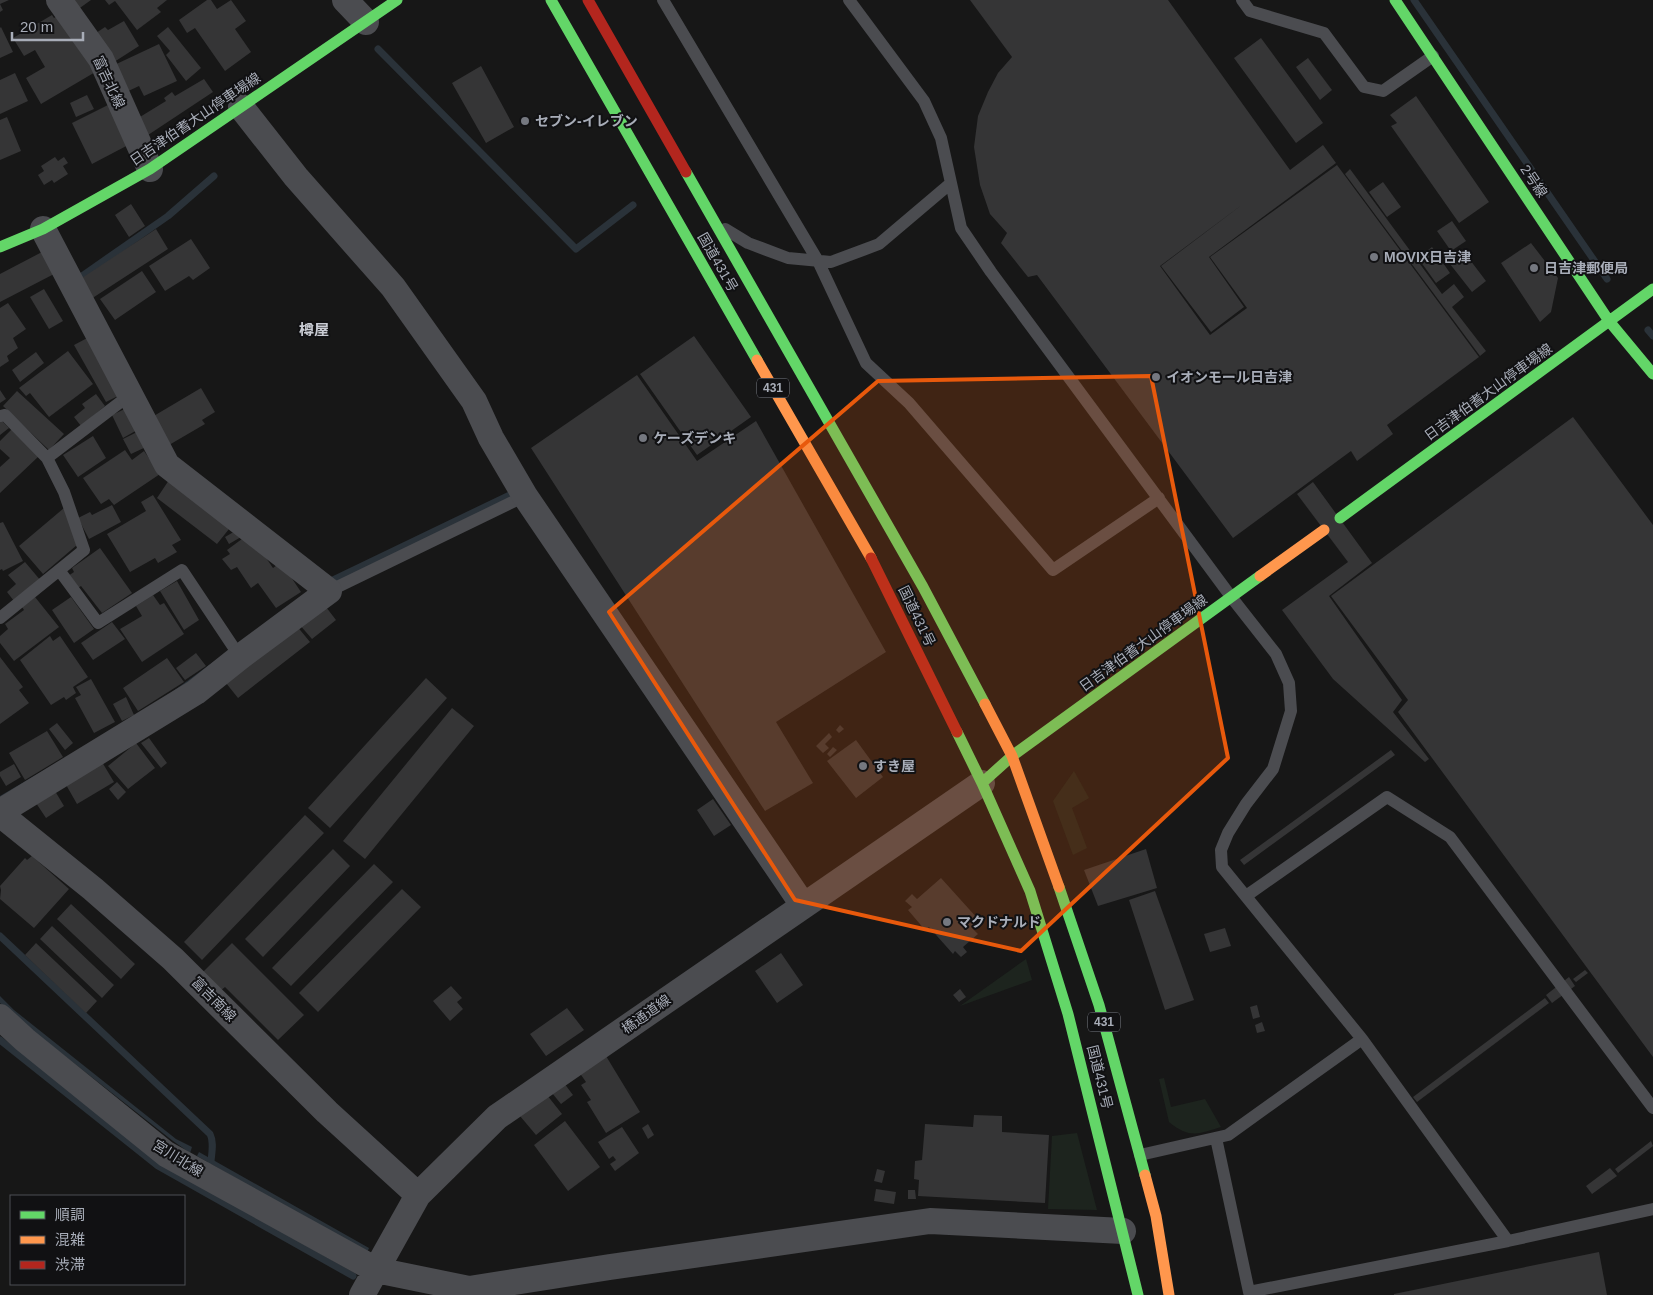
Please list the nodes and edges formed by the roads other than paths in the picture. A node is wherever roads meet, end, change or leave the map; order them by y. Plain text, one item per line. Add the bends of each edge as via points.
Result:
1 (59, 0) edge
2 (345, 0) edge
3 (397, 0) edge
4 (551, 0) edge
5 (588, 0) edge
6 (663, 0) edge
7 (849, 0) edge
8 (1242, 0) edge
9 (1395, 0) edge
10 (366, 22) junction
11 (1433, 56) junction
12 (241, 107) junction
13 (150, 169) junction
14 (952, 183) junction
15 (715, 222) junction
16 (43, 229) junction
17 (0, 247) edge
18 (818, 261) junction
19 (1653, 289) edge
20 (1609, 321) junction
21 (1653, 374) edge
22 (131, 394) junction
23 (0, 416) edge
24 (47, 458) junction
25 (525, 496) junction
26 (1159, 498) junction
27 (1340, 518) dead end
28 (1324, 530) dead end
29 (59, 570) junction
30 (329, 591) junction
31 (1232, 598) junction
32 (0, 618) edge
33 (240, 656) junction
34 (1012, 756) junction
35 (982, 783) junction
36 (0, 813) edge
37 (1246, 896) junction
38 (803, 905) junction
39 (0, 1017) edge
40 (1362, 1039) junction
41 (1653, 1108) edge
42 (1216, 1138) junction
43 (1140, 1155) junction
44 (418, 1195) junction
45 (1653, 1209) edge
46 (1123, 1231) junction
47 (1508, 1240) junction
48 (376, 1270) junction
49 (362, 1295) edge
50 (1138, 1295) edge
51 (1169, 1295) edge

1 - 13 street, 富吉北線 via 101,60
2 - 10 street
3 - 10 main road, 日吉津伯耆大山停車場線
4 - 35 main road, 国道431号 / 431 via 877,569
5 - 15 main road, 国道431号 / 431
6 - 18 lane
7 - 14 lane via 924,101 942,138
8 - 11 lane via 1250,11 1324,33 1364,87 1383,91
9 - 11 main road, 2号線
10 - 12 main road, 日吉津伯耆大山停車場線
11 - 20 main road, 2号線
12 - 13 main road, 日吉津伯耆大山停車場線
12 - 25 street via 296,177 393,287 474,401 491,438
13 - 16 main road, 日吉津伯耆大山停車場線
14 - 18 lane via 879,244 831,262
14 - 26 lane via 961,228
15 - 18 lane via 748,244 788,258
15 - 34 main road, 国道431号 / 431 via 923,587
16 - 17 main road, 日吉津伯耆大山停車場線
16 - 22 street
18 - 26 lane via 866,363 909,403 1053,570
19 - 20 main road, 日吉津伯耆大山停車場線
20 - 21 main road, 2号線
20 - 27 main road, 日吉津伯耆大山停車場線
22 - 24 lane
22 - 30 street via 166,465
23 - 24 lane via 5,415
24 - 29 lane via 64,492 84,550
25 - 30 lane
25 - 38 street
26 - 31 lane
28 - 31 main road, 日吉津伯耆大山停車場線
29 - 32 lane
29 - 33 lane via 98,623 182,570
30 - 33 street
31 - 34 main road, 日吉津伯耆大山停車場線
31 - 37 lane via 1276,654 1290,683 1291,711 1273,769 1246,804 1221,850 1222,867
33 - 36 street via 196,692
34 - 35 main road, 日吉津伯耆大山停車場線
34 - 43 main road, 国道431号 / 431 via 1099,1006
35 - 38 street, 橋通道線
35 - 46 main road, 国道431号 / 431 via 1030,891 1068,1014
36 - 44 street, 富吉南線 via 173,959 327,1112
37 - 40 lane
37 - 41 lane via 1387,797 1450,837
38 - 44 street, 橋通道線 via 497,1117
39 - 48 street, 宮川北線 via 166,1154
40 - 42 lane via 1228,1135
40 - 47 lane
42 - 43 lane
42 - 47 lane via 1249,1292
43 - 51 main road, 国道431号 / 431 via 1156,1216
44 - 48 street, 橋通道線
45 - 47 lane
46 - 48 street, 宮川北線 via 930,1221 469,1289
46 - 50 main road, 国道431号 / 431
48 - 49 street, 橋通道線

